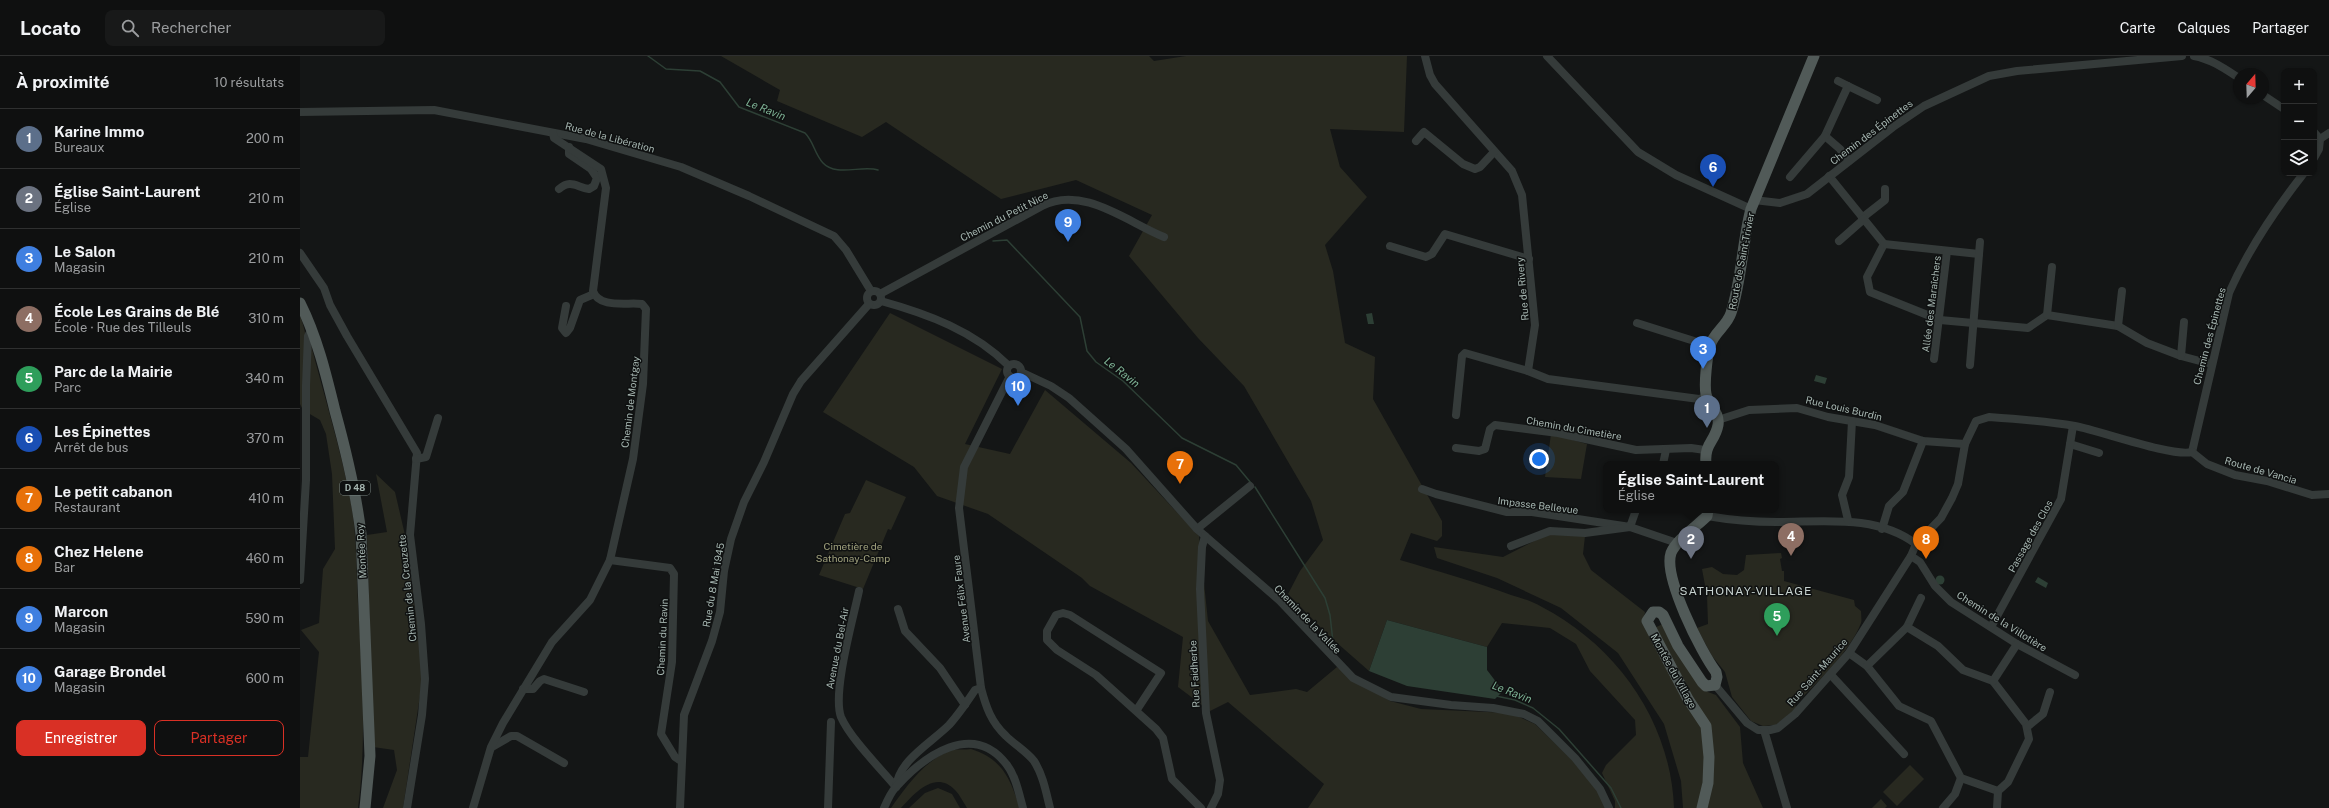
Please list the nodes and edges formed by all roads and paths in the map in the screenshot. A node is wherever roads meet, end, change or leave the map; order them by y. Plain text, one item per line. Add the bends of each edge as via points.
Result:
1 (1425, 56) edge
2 (1547, 56) edge
3 (1814, 56) edge
4 (2182, 56) edge
5 (2194, 56) edge
6 (2233, 74) edge
7 (1838, 81) dead end
8 (1848, 86) junction
9 (2269, 98) edge
10 (1877, 100) dead end
11 (2281, 107) edge
12 (300, 112) edge
13 (553, 133) junction
14 (2329, 133) edge
15 (1825, 136) junction
16 (2317, 136) edge
17 (2320, 139) junction
18 (1416, 141) dead end
19 (569, 147) junction
20 (1494, 152) junction
21 (2317, 153) edge
22 (1849, 161) junction
23 (1829, 176) junction
24 (2302, 176) edge
25 (1790, 177) dead end
26 (1885, 189) dead end
27 (559, 190) dead end
28 (1753, 204) junction
29 (1863, 218) junction
30 (1164, 237) dead end
31 (1839, 241) dead end
32 (1980, 242) dead end
33 (1884, 244) junction
34 (1390, 246) dead end
35 (1947, 251) junction
36 (300, 253) edge
37 (1979, 254) junction
38 (1529, 260) junction
39 (2052, 267) dead end
40 (871, 291) junction
41 (2122, 291) dead end
42 (594, 294) junction
43 (880, 298) junction
44 (300, 303) edge
45 (868, 304) junction
46 (566, 306) dead end
47 (2047, 315) junction
48 (1940, 320) junction
49 (2184, 322) dead end
50 (1637, 323) dead end
51 (1974, 323) junction
52 (2118, 326) junction
53 (312, 328) junction
54 (1710, 346) junction
55 (2181, 356) junction
56 (1934, 359) dead end
57 (2211, 364) junction
58 (1970, 365) dead end
59 (1009, 366) junction
60 (1528, 371) junction
61 (1021, 372) junction
62 (1010, 376) junction
63 (1706, 397) junction
64 (1456, 415) dead end
65 (438, 418) dead end
66 (1718, 420) junction
67 (1852, 421) junction
68 (2073, 426) junction
69 (1923, 441) junction
70 (1965, 444) junction
71 (2070, 444) junction
72 (1456, 448) dead end
73 (1666, 450) junction
74 (1705, 450) junction
75 (2192, 452) junction
76 (2099, 453) dead end
77 (417, 456) junction
78 (1664, 461) edge
79 (1706, 461) edge
80 (1250, 486) dead end
81 (1422, 489) dead end
82 (2329, 494) edge
83 (1635, 513) edge
84 (1708, 513) edge
85 (1848, 520) junction
86 (1630, 527) junction
87 (1197, 529) junction
88 (1882, 529) junction
89 (1205, 536) junction
90 (1677, 543) junction
91 (1916, 544) junction
92 (1511, 546) dead end
93 (1911, 556) junction
94 (610, 560) junction
95 (300, 580) edge
96 (859, 591) dead end
97 (1920, 598) dead end
98 (898, 609) dead end
99 (1907, 627) junction
100 (1991, 628) junction
101 (2017, 644) junction
102 (1849, 653) junction
103 (1867, 666) junction
104 (1831, 674) junction
105 (2075, 675) dead end
106 (1992, 681) junction
107 (1715, 685) junction
108 (981, 688) junction
109 (523, 689) junction
110 (584, 692) dead end
111 (2050, 692) dead end
112 (965, 705) junction
113 (1136, 711) junction
114 (831, 722) dead end
115 (2027, 727) junction
116 (1764, 730) junction
117 (491, 747) junction
118 (1904, 754) dead end
119 (681, 761) junction
120 (564, 763) dead end
121 (902, 770) junction
122 (1961, 778) junction
123 (904, 781) junction
124 (896, 787) junction
125 (1998, 791) junction
126 (365, 808) edge
127 (408, 808) edge
128 (473, 808) edge
129 (680, 808) edge
130 (828, 808) edge
131 (884, 808) edge
132 (1023, 808) edge
133 (1050, 808) edge
134 (1201, 808) edge
135 (1211, 808) edge
136 (1609, 808) edge
137 (1702, 808) edge
138 (1787, 808) edge
139 (1943, 808) edge
140 (1997, 808) edge

1 - 20 street, Rue de Rivery via 1435,84
2 - 28 street via 1638,152 1676,176
3 - 28 main road, Route de Saint-Trivier
4 - 22 street, Chemin des Épinettes via 2017,71 1989,76 1924,106
5 - 6 street via 2203,57
7 - 8 street
8 - 10 street
8 - 15 street
9 - 11 street
12 - 13 street, Rue de la Libération via 425,109
13 - 19 street via 554,138
13 - 40 street, Rue de la Libération via 586,139 680,167 820,228 840,242
14 - 17 street
15 - 22 street
15 - 25 street
16 - 17 street
17 - 21 street
18 - 20 street via 1424,132 1463,164 1475,169
19 - 27 street via 569,154 591,170 597,178 594,186 589,189 571,183
19 - 42 street via 601,169 606,188 592,282
20 - 38 street, Rue de Rivery via 1512,172 1522,195
22 - 23 street, Chemin des Épinettes
23 - 28 street, Chemin des Épinettes via 1807,194 1791,200
23 - 29 street
24 - 57 street, Chemin des Épinettes via 2284,198 2238,274 2229,293
26 - 29 street via 1885,200
28 - 54 main road, Route de Saint-Trivier via 1746,228 1745,247 1731,315
29 - 31 street
29 - 33 street
30 - 43 street, Chemin du Petit Nice via 1090,203 1058,200 1042,206
32 - 37 street
33 - 35 street
33 - 48 street via 1867,278 1870,292
34 - 38 street via 1426,257 1432,254 1445,234
35 - 37 street
35 - 48 street, Allée des Maraîchers
36 - 77 street via 324,288 343,330
37 - 51 street
38 - 60 street, Rue de Rivery via 1535,325
39 - 47 street
40 - 43 street
40 - 45 street via 866,297
41 - 52 street
42 - 46 street via 580,300 566,333 562,328
42 - 94 street, Chemin de Montgay via 612,303 642,304 646,309 647,318 643,384 633,460
43 - 45 street, Chemin du Petit Nice via 875,306
43 - 59 street via 948,324 981,342
44 - 53 main road, Montée Roy / D 48
45 - 119 street, Rue du 8 Mai 1945 via 797,387 744,502 726,560 720,612 712,641 684,715
47 - 51 street via 2028,328
47 - 52 street
48 - 51 street
48 - 56 street, Allée des Maraîchers
49 - 55 street
50 - 54 street
51 - 58 street
52 - 55 street via 2147,344
53 - 95 street via 308,336 306,480
53 - 126 main road, Montée Roy / D 48 via 357,499 370,756
54 - 63 main road, Route de Saint-Trivier
55 - 57 street
57 - 75 street, Chemin des Épinettes
59 - 61 street via 1017,364
59 - 62 street via 1007,371
60 - 63 street via 1548,379 1699,399
60 - 64 street via 1465,353 1462,356
61 - 62 street via 1016,377
61 - 87 street, Chemin de la Vallée via 1069,398 1121,445
62 - 108 street, Avenue Félix Faure via 964,467 959,508
63 - 66 main road
65 - 77 street via 426,457
66 - 67 street, Rue Louis Burdin via 1749,410 1781,407 1797,408
66 - 74 main road
67 - 69 street, Rue Louis Burdin via 1875,425
67 - 85 street via 1849,477 1842,495
68 - 70 street via 1989,417 1976,421
68 - 71 street, Passage des Clos
68 - 75 street via 2159,449 2184,454
69 - 70 street, Rue Louis Burdin
69 - 88 street via 1903,492 1889,506
70 - 91 street via 1958,484 1952,498 1941,518
71 - 76 street
71 - 100 street, Passage des Clos via 2061,499
72 - 73 street, Chemin du Cimetière via 1479,451 1485,449 1490,429 1495,425 1558,433 1636,450
73 - 74 street, Chemin du Cimetière
73 - 78 street
74 - 79 main road
75 - 82 street, Route de Vancia via 2207,464 2235,475 2267,481 2312,496
77 - 127 street, Chemin de la Creuzette via 410,535 425,679
80 - 87 street
81 - 86 street, Impasse Bellevue via 1507,512 1532,512
83 - 86 street
84 - 85 street via 1772,522
84 - 90 main road
85 - 88 street
86 - 90 street, Impasse Bellevue
86 - 92 street via 1585,533 1550,531
87 - 89 street, Chemin de la Vallée
88 - 91 street via 1900,534
89 - 135 street, Rue Faidherbe via 1200,589 1206,713 1220,780 1218,794
89 - 136 street, Chemin de la Vallée via 1280,601 1352,678 1391,697 1493,708 1524,714 1538,721 1575,758 1600,789
90 - 107 main road via 1670,557 1676,588 1698,643 1716,672 1718,677
91 - 93 street, Rue Saint-Maurice
93 - 100 street, Chemin de la Villotière via 1920,562 1944,597
93 - 102 street, Rue Saint-Maurice
94 - 109 street, Chemin de Montgay via 590,600 552,642
94 - 119 street, Chemin du Ravin via 670,568 674,574 674,637 661,734 675,757
96 - 124 street, Avenue du Bel-Air via 838,694 841,716
97 - 99 street
98 - 112 street via 905,631 940,668
99 - 103 street
99 - 106 street via 1938,646 1964,670
100 - 101 street, Chemin de la Villotière
101 - 105 street, Chemin de la Villotière
101 - 106 street
102 - 103 street
102 - 104 street, Rue Saint-Maurice
103 - 122 street via 1899,706 1931,721
104 - 116 street, Rue Saint-Maurice via 1783,725
104 - 118 street
106 - 115 street
107 - 116 street via 1747,723 1758,730
107 - 137 main road, Montée du Village via 1706,686 1702,682 1684,656 1662,615 1656,612 1650,614 1647,621 1653,635 1688,700 1706,726 1708,783
108 - 112 street via 975,690
108 - 133 street, Avenue Félix Faure via 990,717 1006,736 1028,755 1039,770
109 - 110 street via 533,689 544,679
109 - 117 street, Chemin de Montgay
111 - 115 street via 2043,714
112 - 121 street via 949,725
113 - 113 street via 1096,675 1057,650 1047,640 1047,632 1056,615 1070,615 1161,673
113 - 134 street via 1163,738 1172,779
114 - 130 street
115 - 125 street via 2029,739 2008,782
116 - 138 street
117 - 120 street via 511,736 517,736
117 - 128 street, Chemin de Montgay
119 - 129 street, Rue du 8 Mai 1945
121 - 123 street
121 - 124 street via 897,778
122 - 125 street
122 - 139 street via 1955,794
123 - 124 street
123 - 132 street via 936,754 955,745 974,744 985,747 997,755 1007,766 1018,789
124 - 131 street
125 - 140 street

